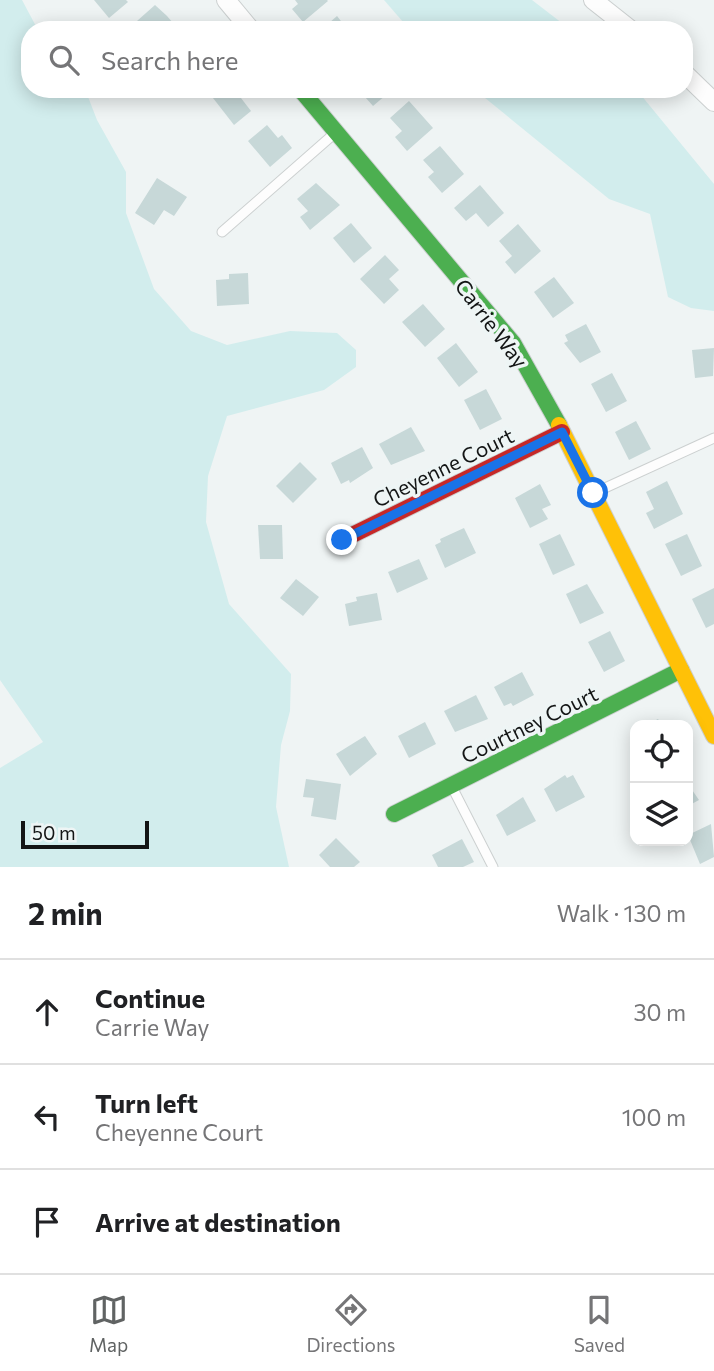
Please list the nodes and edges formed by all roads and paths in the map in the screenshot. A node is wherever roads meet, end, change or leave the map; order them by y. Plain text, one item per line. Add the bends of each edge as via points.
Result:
1 (226, 0) edge
2 (593, 0) edge
3 (244, 21) edge
4 (620, 21) edge
5 (693, 82) edge
6 (308, 98) edge
7 (714, 102) edge
8 (337, 132) junction
9 (222, 232) dead end
10 (562, 432) junction
11 (714, 438) edge
12 (593, 493) junction
13 (342, 540) dead end
14 (681, 670) junction
15 (714, 736) edge
16 (451, 786) junction
17 (394, 814) dead end
18 (493, 867) edge

1 - 3 street
2 - 4 street
5 - 7 street
6 - 8 street, Carrie Way
8 - 9 lane
8 - 10 street, Carrie Way via 513,343
10 - 12 street, Carrie Way
10 - 13 street, Cheyenne Court
11 - 12 lane
12 - 14 street, Carrie Way
14 - 15 street, Carrie Way
14 - 16 street, Courtney Court
16 - 17 street, Courtney Court
16 - 18 lane

